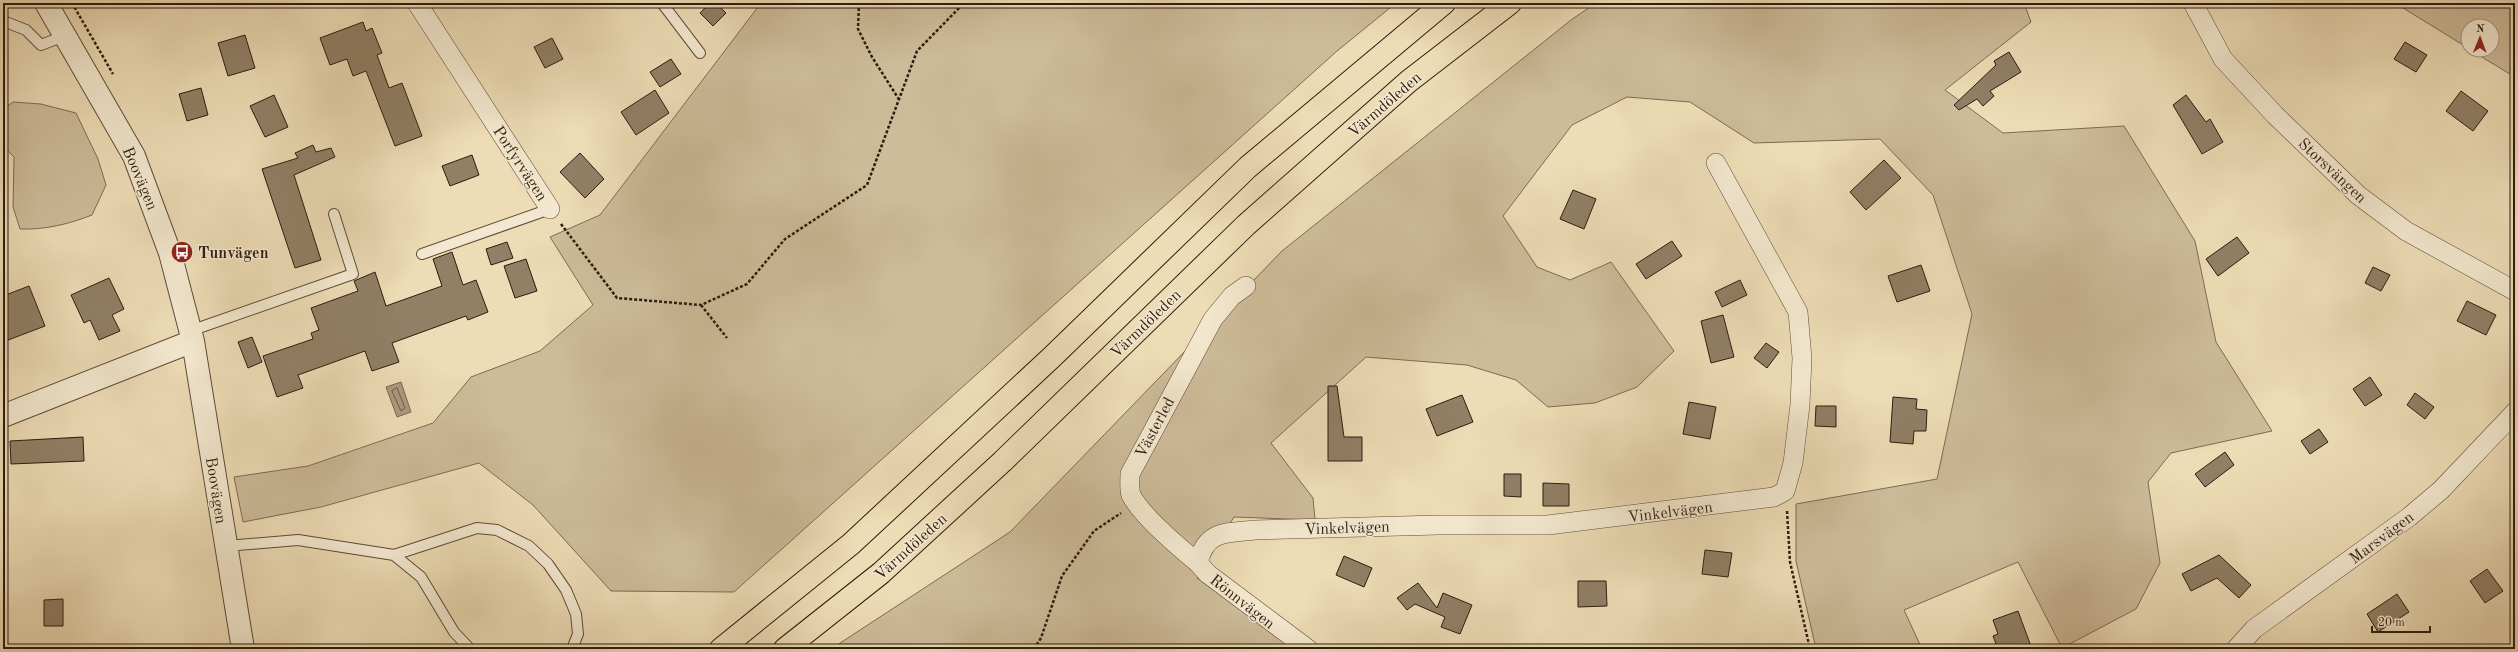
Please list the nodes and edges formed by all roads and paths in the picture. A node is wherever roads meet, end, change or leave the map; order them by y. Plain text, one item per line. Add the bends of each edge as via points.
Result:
1 (46, 3) edge
2 (417, 3) edge
3 (662, 3) edge
4 (860, 3) edge
5 (964, 3) edge
6 (1444, 3) edge
7 (1510, 3) edge
8 (2193, 3) edge
9 (3, 21) edge
10 (64, 36) junction
11 (700, 53) dead end
12 (900, 101) junction
13 (1716, 163) dead end
14 (550, 208) junction
15 (334, 214) dead end
16 (422, 254) dead end
17 (1246, 286) dead end
18 (2515, 291) edge
19 (701, 305) junction
20 (192, 336) junction
21 (727, 338) dead end
22 (2515, 412) edge
23 (3, 416) edge
24 (1785, 491) junction
25 (1136, 502) junction
26 (1206, 542) joint
27 (226, 546) junction
28 (394, 555) junction
29 (1198, 563) junction
30 (244, 649) edge
31 (470, 649) edge
32 (572, 649) edge
33 (721, 649) edge
34 (786, 649) edge
35 (1034, 649) edge
36 (1308, 649) edge
37 (1810, 649) edge
38 (2236, 649) edge

1 - 10 street, Boovägen
2 - 14 street, Porfyrvägen
3 - 11 lane
4 - 12 path via 858,29 872,57
5 - 12 path via 917,51
6 - 33 highway via 1248,166 1058,352 862,533 757,622
7 - 34 highway, Värmdöleden via 1409,81 1246,225 1003,460 881,573
8 - 18 street, Storsvängen via 2223,59 2274,115 2358,195 2406,231
9 - 10 lane via 26,30 41,45
10 - 20 street, Boovägen via 134,156 170,253
12 - 19 path via 867,185 785,239 747,284
13 - 24 street via 1798,312 1802,358 1800,405 1793,463
14 - 16 lane, Porfyrvägen
14 - 19 path via 580,252 618,298
15 - 20 lane via 353,274
17 - 25 street, Västerled via 1232,296 1213,319 1134,463 1130,484 1131,494
19 - 21 path
20 - 23 street
20 - 27 street, Boovägen
22 - 38 street, Marsvägen via 2440,490 2409,517 2266,620 2242,640
24 - 26 street, Vinkelvägen via 1774,496 1548,526 1438,524 1255,530 1226,533
24 - 37 path via 1790,562
25 - 29 street, Västerled via 1169,539
25 - 35 path via 1094,531 1062,576 1041,638
26 - 29 street, Rönnvägen
27 - 28 lane via 298,540
27 - 30 street, Boovägen
28 - 31 lane via 421,577 454,632
28 - 32 lane via 477,528 497,530 516,538 548,564 566,590 576,614 578,634
29 - 36 street, Rönnvägen via 1223,587

